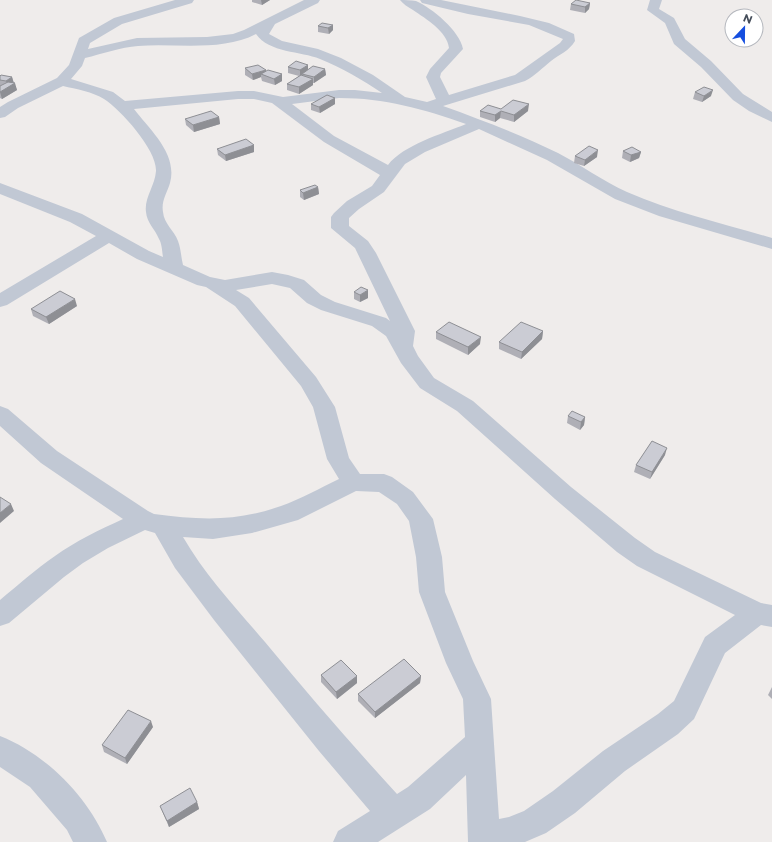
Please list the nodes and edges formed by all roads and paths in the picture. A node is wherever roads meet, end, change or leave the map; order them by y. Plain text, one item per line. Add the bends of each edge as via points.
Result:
1 (188, 0) edge
2 (314, 0) edge
3 (406, 0) edge
4 (426, 0) edge
5 (656, 0) edge
6 (271, 21) junction
7 (80, 55) junction
8 (62, 81) junction
9 (277, 100) junction
10 (401, 100) junction
11 (444, 100) junction
12 (121, 106) junction
13 (428, 106) junction
14 (0, 114) edge
15 (772, 118) edge
16 (479, 124) junction
17 (390, 174) junction
18 (0, 188) edge
19 (108, 236) junction
20 (772, 244) edge
21 (174, 268) junction
22 (212, 284) junction
23 (0, 301) edge
24 (402, 346) junction
25 (0, 414) edge
26 (353, 482) junction
27 (154, 522) junction
28 (764, 614) edge
29 (0, 616) edge
30 (480, 743) junction
31 (0, 750) edge
32 (394, 814) junction
33 (490, 838) edge
34 (91, 842) edge
35 (350, 842) edge

1 - 7 street via 106,27 84,41
2 - 6 street
3 - 11 street via 443,26 457,46 433,77
4 - 11 street via 520,18 569,37 566,46 550,55 530,74
5 - 15 street via 653,10 670,21 679,41 738,97
6 - 7 street via 249,33 221,41 137,42
6 - 10 street via 262,34 264,38 348,66
7 - 8 street via 75,66
8 - 12 street via 108,95
8 - 14 street
9 - 10 street via 339,94
9 - 12 street via 254,95 238,95
9 - 17 street via 329,140
10 - 13 street
11 - 13 street
12 - 21 street via 160,153 164,170 154,202 154,211 156,221 168,240
13 - 16 street
16 - 17 street via 407,156 399,161
16 - 20 street via 553,157 620,195 665,212
17 - 24 street via 378,190 344,212 339,224 340,228 362,245 367,253 405,331
18 - 19 street via 76,218
19 - 21 street
19 - 23 street
21 - 22 street
22 - 24 street via 225,286 272,278 290,281 328,306 379,322 393,332
22 - 26 street via 242,302 309,382 324,407 338,459
24 - 28 street via 427,383 465,406 626,545 646,559
25 - 27 street via 49,457
26 - 27 street via 288,513 252,524 213,529
26 - 30 street via 384,483 405,498 421,518 429,557 432,592 477,699
27 - 29 street via 103,539 74,556 48,574
27 - 32 street via 223,612 329,741
28 - 33 street via 715,645 684,710 668,724 614,761 535,822
30 - 32 street via 419,798
30 - 33 street
31 - 34 street via 41,777 78,819
32 - 35 street

